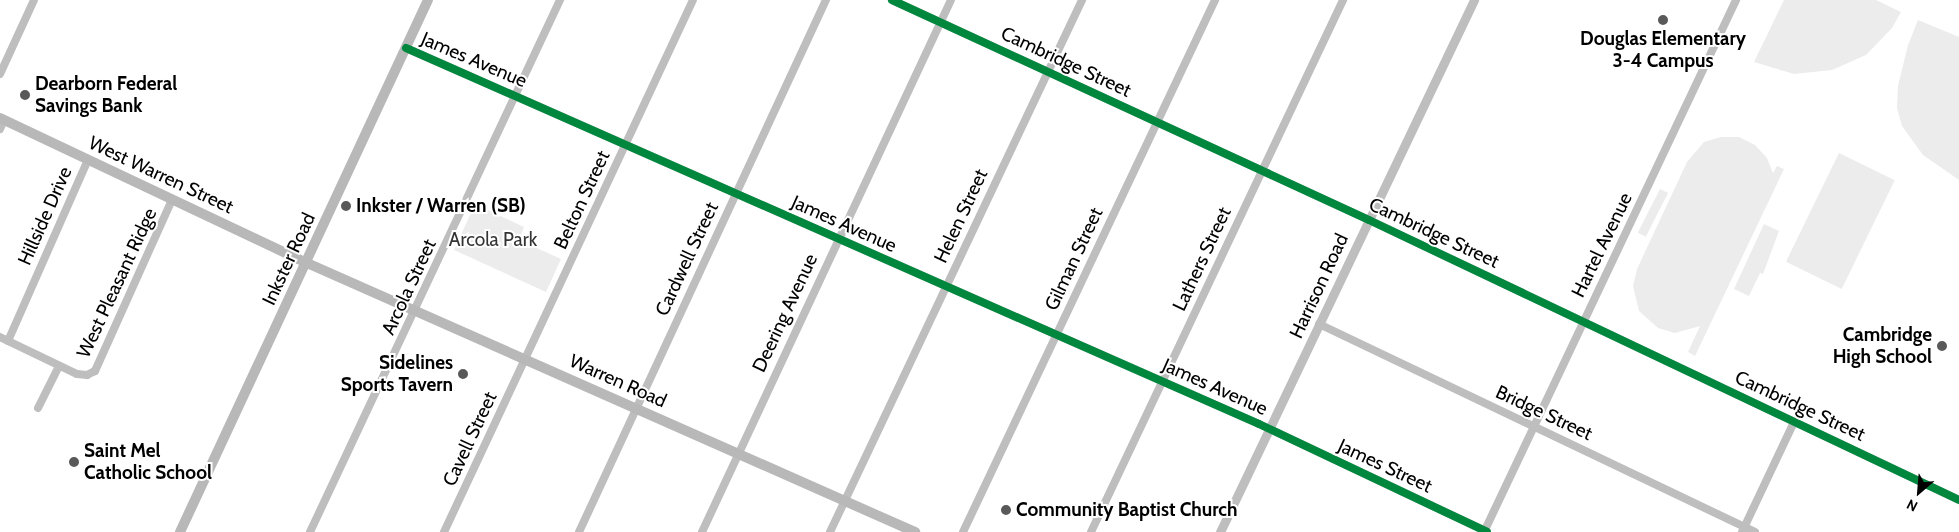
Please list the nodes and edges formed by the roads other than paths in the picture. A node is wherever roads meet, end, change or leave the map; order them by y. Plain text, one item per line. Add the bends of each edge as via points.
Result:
1 (34, 0) edge
2 (428, 0) edge
3 (560, 0) edge
4 (693, 0) edge
5 (826, 0) edge
6 (892, 0) edge
7 (951, 0) edge
8 (1082, 0) edge
9 (1215, 0) edge
10 (1343, 0) edge
11 (1474, 0) edge
12 (1736, 0) edge
13 (940, 22) junction
14 (406, 48) junction
15 (1048, 72) junction
16 (0, 74) edge
17 (516, 95) junction
18 (1, 122) edge
19 (1157, 122) junction
20 (626, 144) junction
21 (88, 160) junction
22 (1262, 171) junction
23 (735, 193) junction
24 (172, 200) junction
25 (1369, 220) junction
26 (838, 239) junction
27 (306, 262) junction
28 (946, 286) junction
29 (416, 311) junction
30 (1583, 322) junction
31 (1319, 324) junction
32 (1056, 335) junction
33 (0, 337) edge
34 (8, 341) junction
35 (525, 360) junction
36 (59, 366) junction
37 (1162, 382) junction
38 (38, 408) dead end
39 (637, 409) junction
40 (1794, 422) junction
41 (1534, 426) junction
42 (1269, 429) junction
43 (737, 454) junction
44 (1959, 500) edge
45 (844, 501) junction
46 (1744, 530) edge
47 (180, 532) edge
48 (310, 532) edge
49 (444, 532) edge
50 (578, 532) edge
51 (702, 532) edge
52 (830, 532) edge
53 (914, 532) edge
54 (963, 532) edge
55 (1091, 532) edge
56 (1220, 532) edge
57 (1485, 532) edge
58 (1755, 532) edge

1 - 16 street
2 - 14 main road, Inkster Road
3 - 17 street, Arcola Street
4 - 20 street, Belton Street
5 - 23 street, Cardwell Street
6 - 13 street, Cambridge Street
7 - 13 street, Deering Avenue
8 - 15 street, Helen Street
9 - 19 street, Gilman Street
10 - 22 street, Lathers Street
11 - 25 street, Harrison Road
12 - 30 street, Hartel Avenue
13 - 15 street, Cambridge Street
13 - 26 street, Deering Avenue
14 - 17 street, James Avenue
14 - 27 main road, Inkster Road
15 - 19 street, Cambridge Street
15 - 28 street, Helen Street
17 - 20 street, James Avenue
17 - 29 street, Arcola Street
18 - 21 main road, West Warren Street
19 - 22 street, Cambridge Street
19 - 32 street, Gilman Street
20 - 23 street, James Avenue
20 - 35 street, Belton Street
21 - 24 main road, West Warren Street
21 - 34 street, Hillside Drive
22 - 25 street, Cambridge Street
22 - 37 street, Lathers Street
23 - 26 street, James Avenue
23 - 39 street, Cardwell Street
24 - 27 main road, West Warren Street
24 - 36 street, West Pleasant Ridge via 98,368 82,376
25 - 30 street, Cambridge Street
25 - 31 street, Harrison Road
26 - 28 street, James Avenue
26 - 43 street, Deering Avenue
27 - 29 main road, Warren Road
27 - 47 main road, Inkster Road
28 - 32 street, James Avenue
28 - 45 street, Helen Street
29 - 35 main road, Warren Road
29 - 48 street, Arcola Street
30 - 40 street, Cambridge Street
30 - 41 street, Hartel Avenue
31 - 41 street, Bridge Street
31 - 42 street, Harrison Road
32 - 37 street, James Avenue
32 - 54 street, Gilman Street
33 - 34 street
34 - 36 street
35 - 39 main road, Warren Road
35 - 49 street, Cavell Street
36 - 38 street
37 - 42 street, James Avenue
37 - 55 street, Lathers Street
39 - 43 main road, Warren Road
39 - 50 street, Cardwell Street
40 - 44 street, Cambridge Street
40 - 46 street
41 - 46 street, Bridge Street
41 - 57 street, Hartel Avenue
42 - 56 street, Harrison Road
42 - 57 street, James Street
43 - 45 main road, Warren Road
43 - 51 street, Deering Avenue
45 - 52 street, Helen Street
45 - 53 main road, Warren Road
46 - 58 street, Bridge Street

